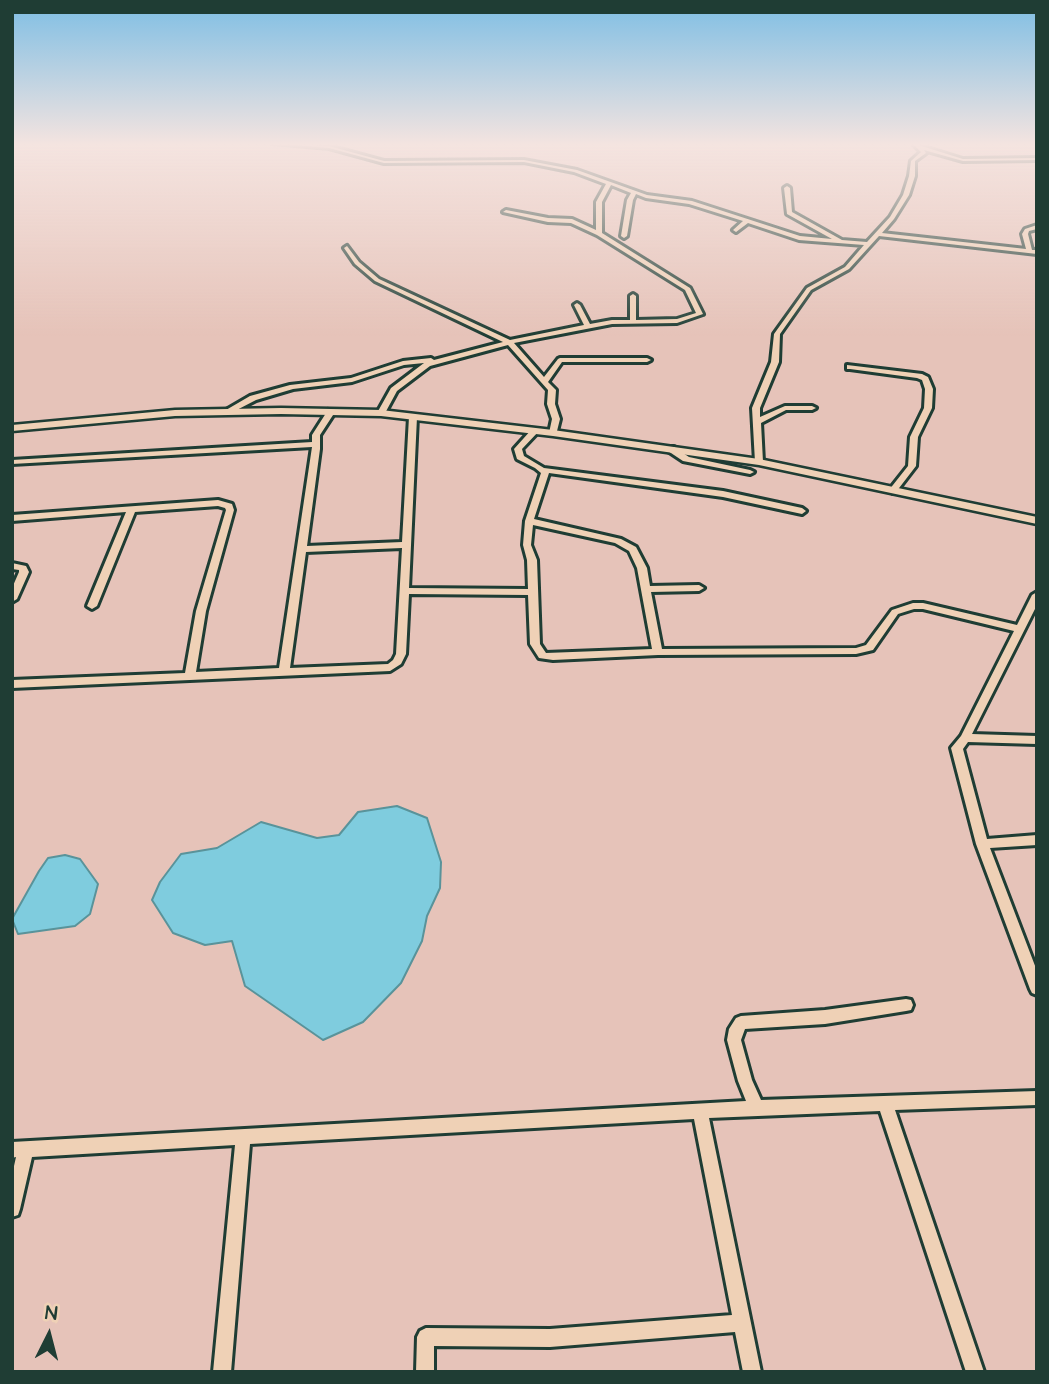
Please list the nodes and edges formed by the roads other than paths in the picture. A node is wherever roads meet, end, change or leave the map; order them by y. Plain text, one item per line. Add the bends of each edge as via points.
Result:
1 (599, 208) edge
2 (629, 208) edge
3 (707, 208) edge
4 (787, 208) edge
5 (898, 208) edge
6 (506, 212) dead end
7 (747, 221) junction
8 (789, 225) junction
9 (1037, 227) edge
10 (736, 230) dead end
11 (599, 233) junction
12 (877, 234) junction
13 (624, 236) dead end
14 (842, 242) junction
15 (867, 244) junction
16 (348, 248) dead end
17 (1029, 251) junction
18 (1037, 252) edge
19 (633, 296) dead end
20 (577, 305) dead end
21 (633, 321) junction
22 (588, 326) junction
23 (509, 342) junction
24 (647, 359) dead end
25 (439, 360) junction
26 (850, 367) dead end
27 (546, 380) junction
28 (812, 408) dead end
29 (229, 412) junction
30 (331, 412) junction
31 (381, 413) junction
32 (413, 416) junction
33 (757, 422) junction
34 (12, 428) edge
35 (535, 431) junction
36 (553, 433) junction
37 (316, 444) junction
38 (671, 449) junction
39 (759, 462) junction
40 (12, 463) edge
41 (543, 470) junction
42 (750, 472) dead end
43 (893, 490) junction
44 (131, 510) junction
45 (802, 511) dead end
46 (12, 519) edge
47 (1037, 520) edge
48 (529, 521) junction
49 (407, 545) junction
50 (302, 549) junction
51 (12, 566) edge
52 (699, 588) dead end
53 (646, 589) junction
54 (404, 591) junction
55 (533, 592) junction
56 (1037, 596) edge
57 (12, 598) edge
58 (92, 606) dead end
59 (1020, 629) junction
60 (659, 652) junction
61 (284, 672) junction
62 (190, 676) junction
63 (12, 684) edge
64 (965, 738) junction
65 (1037, 740) edge
66 (1037, 840) edge
67 (982, 844) junction
68 (1032, 965) edge
69 (1037, 989) edge
70 (906, 1005) dead end
71 (1037, 1098) edge
72 (885, 1103) junction
73 (757, 1108) junction
74 (700, 1111) junction
75 (243, 1137) junction
76 (19, 1150) edge
77 (12, 1209) edge
78 (743, 1322) junction
79 (222, 1372) edge
80 (425, 1372) edge
81 (752, 1372) edge
82 (975, 1372) edge

1 - 11 street
2 - 13 street
3 - 7 street
4 - 8 street
5 - 12 street
6 - 11 street via 569,220
7 - 8 street
7 - 10 street
8 - 14 street
8 - 14 street via 799,238
9 - 17 street via 1025,234
11 - 21 street via 688,289 700,314 677,321
12 - 15 street
12 - 17 street
14 - 15 street
15 - 33 street via 847,268 809,289 783,324 777,334 775,362 756,408
16 - 23 street via 377,280
17 - 18 street
19 - 21 street
20 - 22 street
21 - 22 street
22 - 23 street
23 - 25 street
23 - 27 street
24 - 27 street via 560,360
25 - 29 street via 402,363 352,380 293,387 253,398
25 - 31 street via 398,385
26 - 43 street via 919,376 929,389 928,408 914,437 912,466
27 - 36 street via 553,393
28 - 33 street via 785,408
29 - 30 main road
29 - 34 main road
30 - 31 main road
30 - 37 street via 318,429
31 - 32 main road
32 - 35 main road
32 - 49 street
33 - 39 street
35 - 36 main road
35 - 41 street via 518,453
36 - 38 main road
37 - 40 street
37 - 50 street
38 - 39 main road
38 - 42 street via 686,459
39 - 43 main road
41 - 45 street via 723,494
41 - 48 street
43 - 47 main road
44 - 46 street
44 - 58 street
44 - 62 street via 229,506 201,611
48 - 53 street via 618,541 633,549
48 - 55 street
49 - 50 street
49 - 54 street
50 - 61 street
51 - 57 street via 24,572
52 - 53 street
53 - 60 street
54 - 55 street
54 - 61 street via 401,654 390,667
55 - 60 street via 535,644 543,656
56 - 59 street
59 - 60 street via 913,606 895,612 869,648 856,651
59 - 64 street
61 - 62 street
62 - 63 street
64 - 65 street
64 - 67 street via 957,748
66 - 67 street
67 - 68 street
68 - 69 street
70 - 73 street via 741,1023 734,1041
71 - 72 street
72 - 73 street
72 - 82 street
73 - 74 street
74 - 75 street
74 - 78 street
75 - 76 street
75 - 79 street
76 - 77 street
78 - 80 street via 550,1338 426,1337
78 - 81 street

